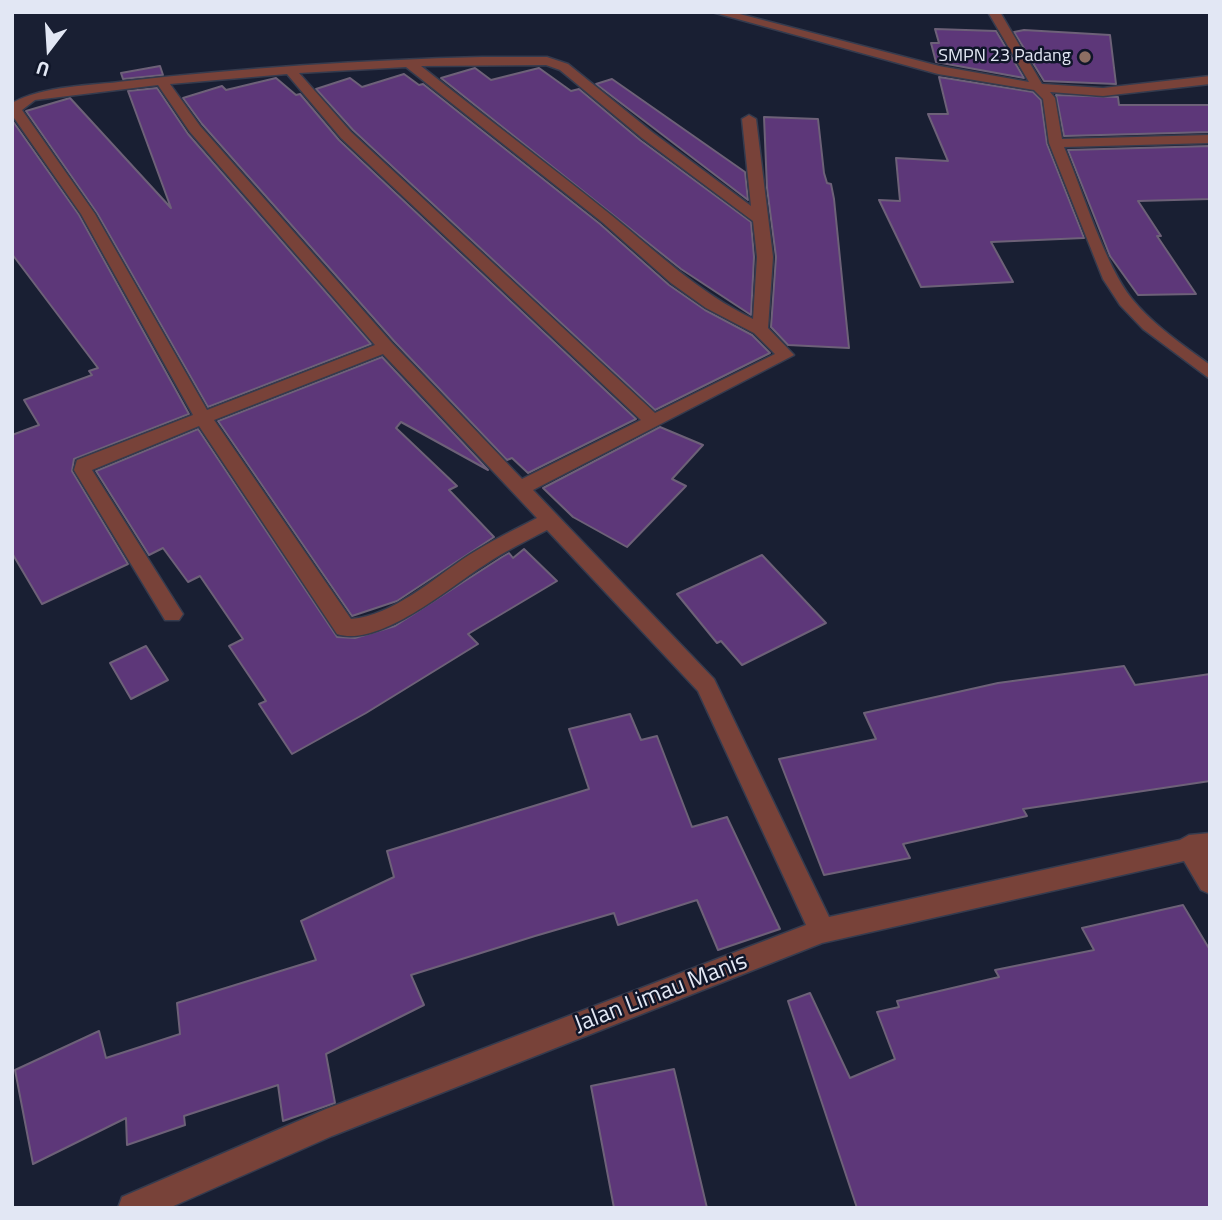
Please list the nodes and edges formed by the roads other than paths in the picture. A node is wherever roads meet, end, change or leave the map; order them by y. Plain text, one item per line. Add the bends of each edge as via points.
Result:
1 (718, 12) edge
2 (994, 12) edge
3 (409, 63) junction
4 (291, 71) junction
5 (161, 79) junction
6 (1210, 80) edge
7 (1038, 87) junction
8 (749, 119) dead end
9 (1210, 139) edge
10 (1056, 144) junction
11 (760, 219) junction
12 (760, 329) junction
13 (386, 347) junction
14 (1210, 374) edge
15 (203, 418) junction
16 (653, 421) junction
17 (521, 488) junction
18 (550, 520) junction
19 (172, 614) dead end
20 (1199, 845) edge
21 (1210, 882) edge
22 (822, 931) junction
23 (133, 1208) edge

1 - 7 street via 939,70
2 - 7 street
3 - 4 street
3 - 11 street via 547,61 564,67
3 - 12 street via 677,280 712,305
4 - 5 street
4 - 16 street via 346,135
5 - 13 street via 195,129
5 - 15 street via 32,97 15,110 88,214
6 - 7 street via 1103,92
7 - 10 street via 1049,98
8 - 11 street
9 - 10 street
10 - 14 street via 1111,279 1126,302
11 - 12 street via 765,257
12 - 16 street via 784,351 785,358
13 - 15 street
13 - 17 street
15 - 18 street via 345,628 367,627 491,550
15 - 19 street via 92,459 83,470
16 - 17 street
17 - 18 street
18 - 22 street via 706,685
20 - 21 street
20 - 22 street, Jalan Limau Manis
22 - 23 street, Jalan Limau Manis via 339,1119

